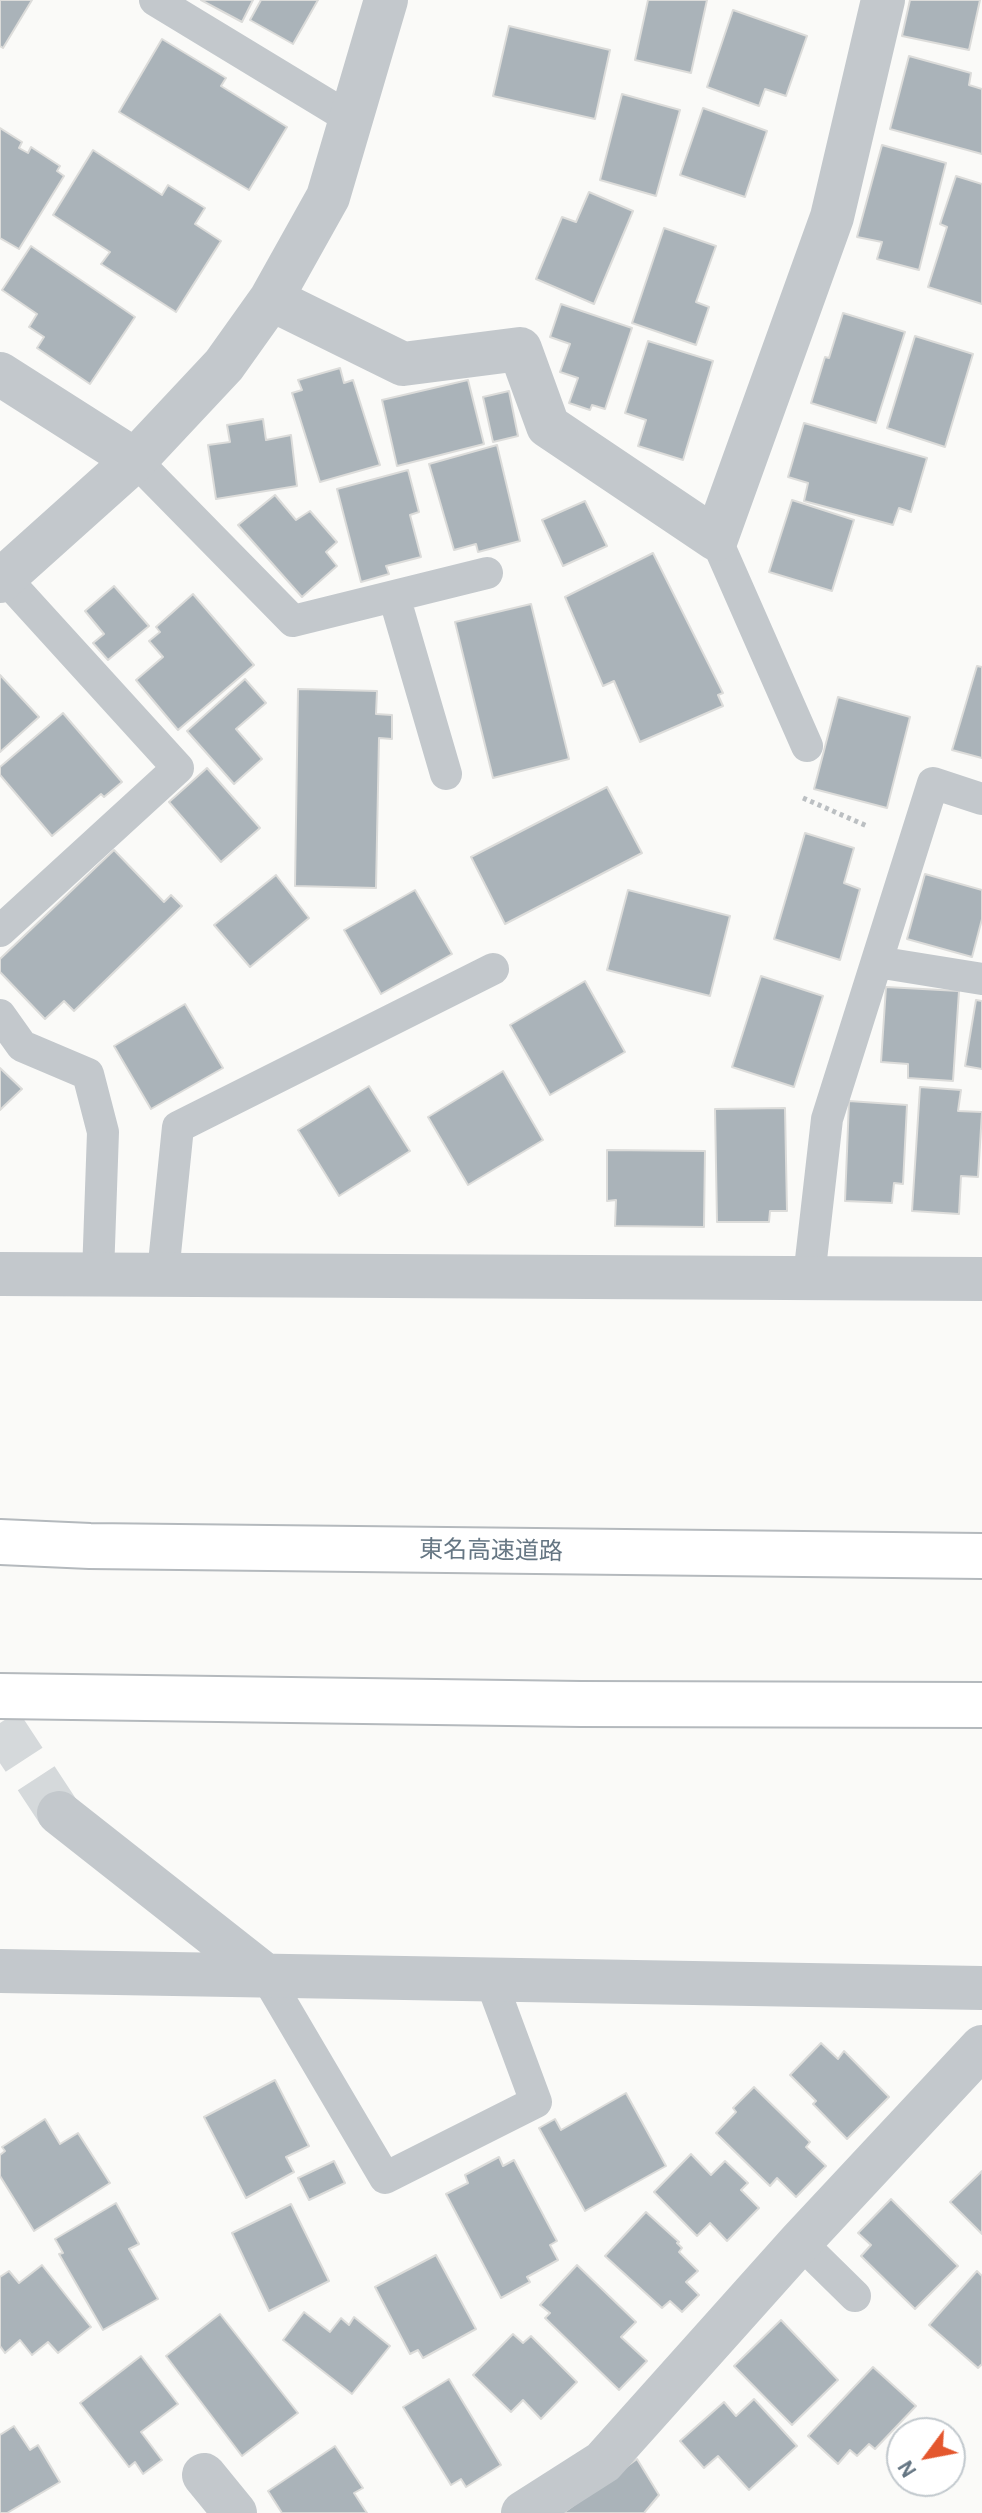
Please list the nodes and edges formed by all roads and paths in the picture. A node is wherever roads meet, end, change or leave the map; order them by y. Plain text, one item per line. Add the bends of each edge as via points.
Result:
1 (155, 0) edge
2 (386, 0) edge
3 (883, 0) edge
4 (351, 119) junction
5 (271, 299) junction
6 (0, 374) edge
7 (135, 460) junction
8 (716, 539) junction
9 (487, 573) dead end
10 (2, 579) edge
11 (394, 596) junction
12 (807, 746) joint
13 (446, 774) dead end
14 (982, 799) edge
15 (913, 846) junction
16 (0, 931) edge
17 (877, 962) junction
18 (493, 969) dead end
19 (982, 979) edge
20 (0, 1015) edge
21 (163, 1273) junction
22 (0, 1274) edge
23 (98, 1274) junction
24 (809, 1277) junction
25 (982, 1279) edge
26 (0, 1542) edge
27 (982, 1556) edge
28 (0, 1696) edge
29 (982, 1705) edge
30 (59, 1813) tunnel mouth
31 (0, 1971) edge
32 (266, 1976) junction
33 (490, 1978) junction
34 (982, 1988) edge
35 (982, 2047) edge
36 (800, 2242) junction
37 (855, 2296) dead end
38 (204, 2475) dead end
39 (235, 2513) edge
40 (523, 2513) edge

1 - 4 lane
2 - 4 street
3 - 8 street via 832,217
4 - 5 street via 328,197
5 - 7 street via 224,365
5 - 8 street via 403,364 520,349 548,426
6 - 7 street
7 - 10 street
7 - 11 lane via 293,621
8 - 12 lane
9 - 11 lane
10 - 16 lane via 178,768
11 - 13 lane
12 - 15 path via 797,795
14 - 15 lane via 933,783
15 - 17 lane
17 - 19 lane
17 - 24 lane via 827,1119
18 - 21 lane via 178,1127
20 - 23 lane via 22,1046 88,1074 103,1132
21 - 23 street
21 - 24 street
22 - 23 street
24 - 25 street
26 - 27 highway, 東名高速道路
28 - 29 highway
30 - 32 street
31 - 32 street
32 - 33 street
32 - 33 lane via 385,2178 536,2102
33 - 34 street
35 - 36 street
36 - 37 lane
36 - 40 street via 603,2462
38 - 39 street

